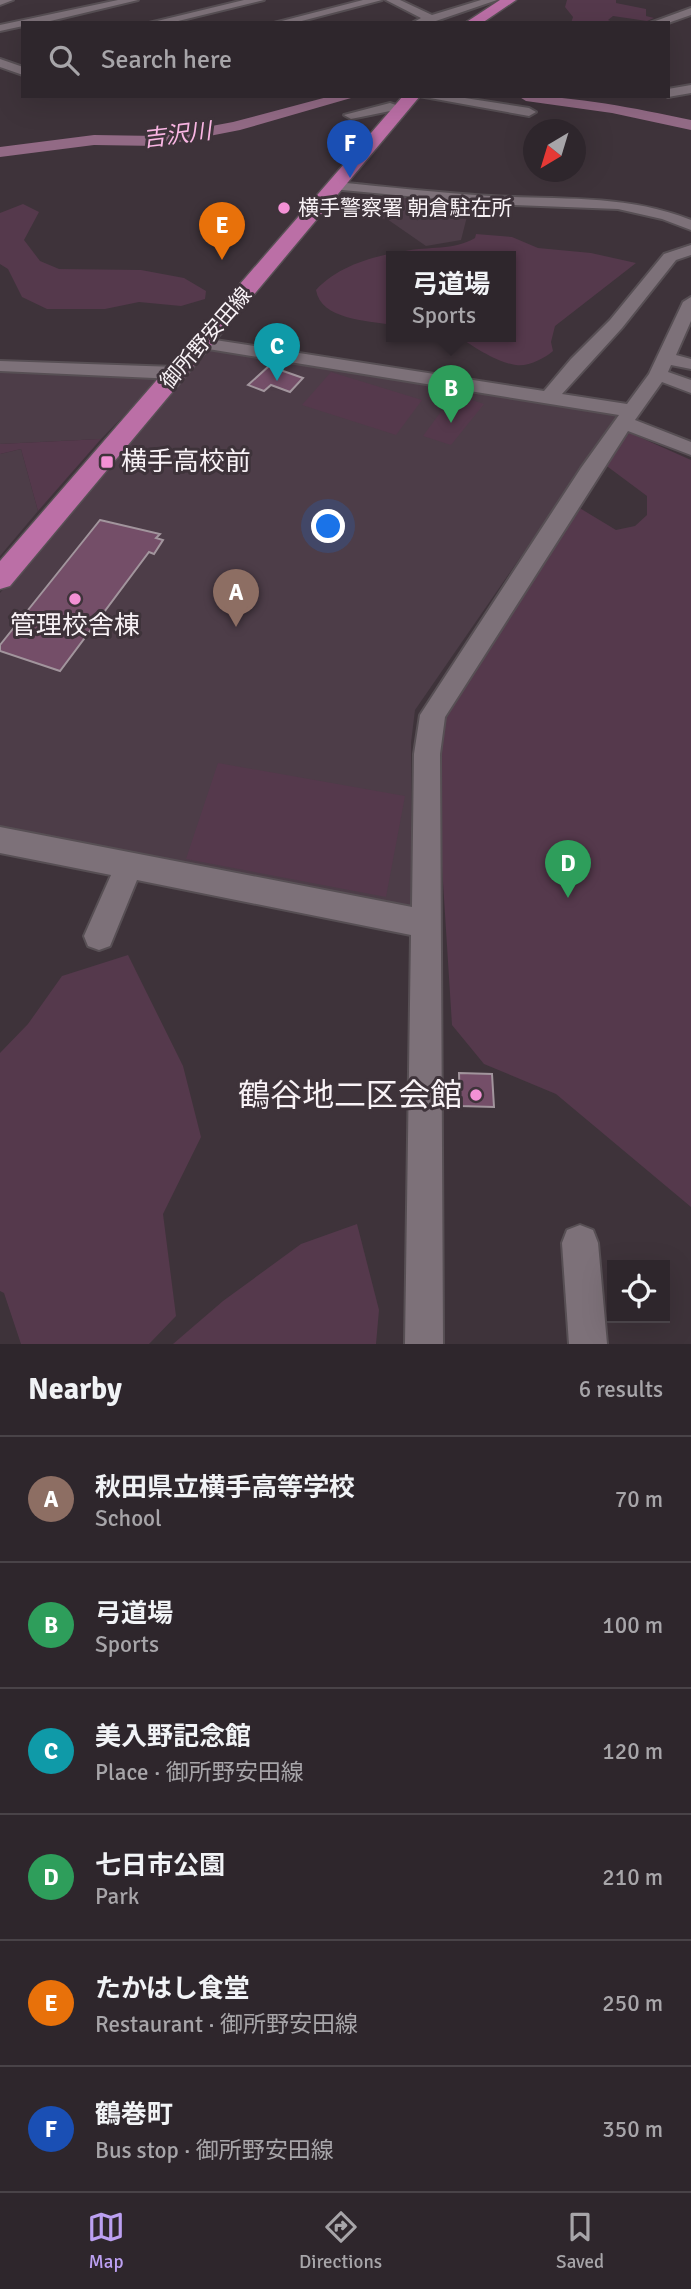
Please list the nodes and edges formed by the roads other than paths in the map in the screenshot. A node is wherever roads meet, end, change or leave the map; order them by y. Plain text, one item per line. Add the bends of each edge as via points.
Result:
1 (8, 0) edge
2 (64, 0) edge
3 (133, 0) edge
4 (259, 0) edge
5 (377, 0) edge
6 (391, 0) edge
7 (492, 0) edge
8 (509, 0) edge
9 (0, 2) edge
10 (233, 2) edge
11 (79, 11) junction
12 (691, 11) edge
13 (256, 17) dead end
14 (430, 18) junction
15 (33, 21) edge
16 (92, 21) edge
17 (162, 21) edge
18 (288, 21) edge
19 (422, 21) edge
20 (475, 21) edge
21 (665, 21) edge
22 (21, 24) edge
23 (0, 28) edge
24 (0, 63) edge
25 (21, 70) edge
26 (691, 89) edge
27 (670, 93) edge
28 (438, 98) edge
29 (407, 103) edge
30 (529, 112) dead end
31 (351, 115) dead end
32 (337, 186) junction
33 (691, 225) edge
34 (691, 250) edge
35 (691, 302) edge
36 (202, 343) junction
37 (691, 364) edge
38 (0, 366) edge
39 (662, 366) junction
40 (176, 373) junction
41 (691, 387) edge
42 (549, 398) junction
43 (627, 416) junction
44 (691, 449) edge
45 (0, 579) edge
46 (0, 840) edge
47 (130, 865) junction
48 (426, 924) junction
49 (99, 936) dead end
50 (580, 1243) dead end
51 (424, 1344) edge
52 (588, 1344) edge

1 - 9 street
2 - 11 street
3 - 11 street
4 - 10 street
5 - 18 street
6 - 14 street
7 - 14 street
8 - 20 main road
10 - 13 street
10 - 17 street
11 - 15 street
11 - 16 street
12 - 21 street
14 - 19 street
22 - 23 street
24 - 25 street
26 - 27 street
28 - 30 street
29 - 31 street
29 - 32 main road, 御所野安田線
32 - 33 street via 492,200 602,203 657,212
32 - 36 main road, 御所野安田線
34 - 42 street via 670,257
35 - 39 street
36 - 40 main road, 御所野安田線
36 - 42 street
37 - 39 street
38 - 40 street
39 - 41 street
39 - 43 street
40 - 45 main road, 御所野安田線
42 - 43 street
43 - 44 street
43 - 48 street via 433,715 427,754
46 - 47 street
47 - 48 street
47 - 49 street
48 - 51 street
50 - 52 street

